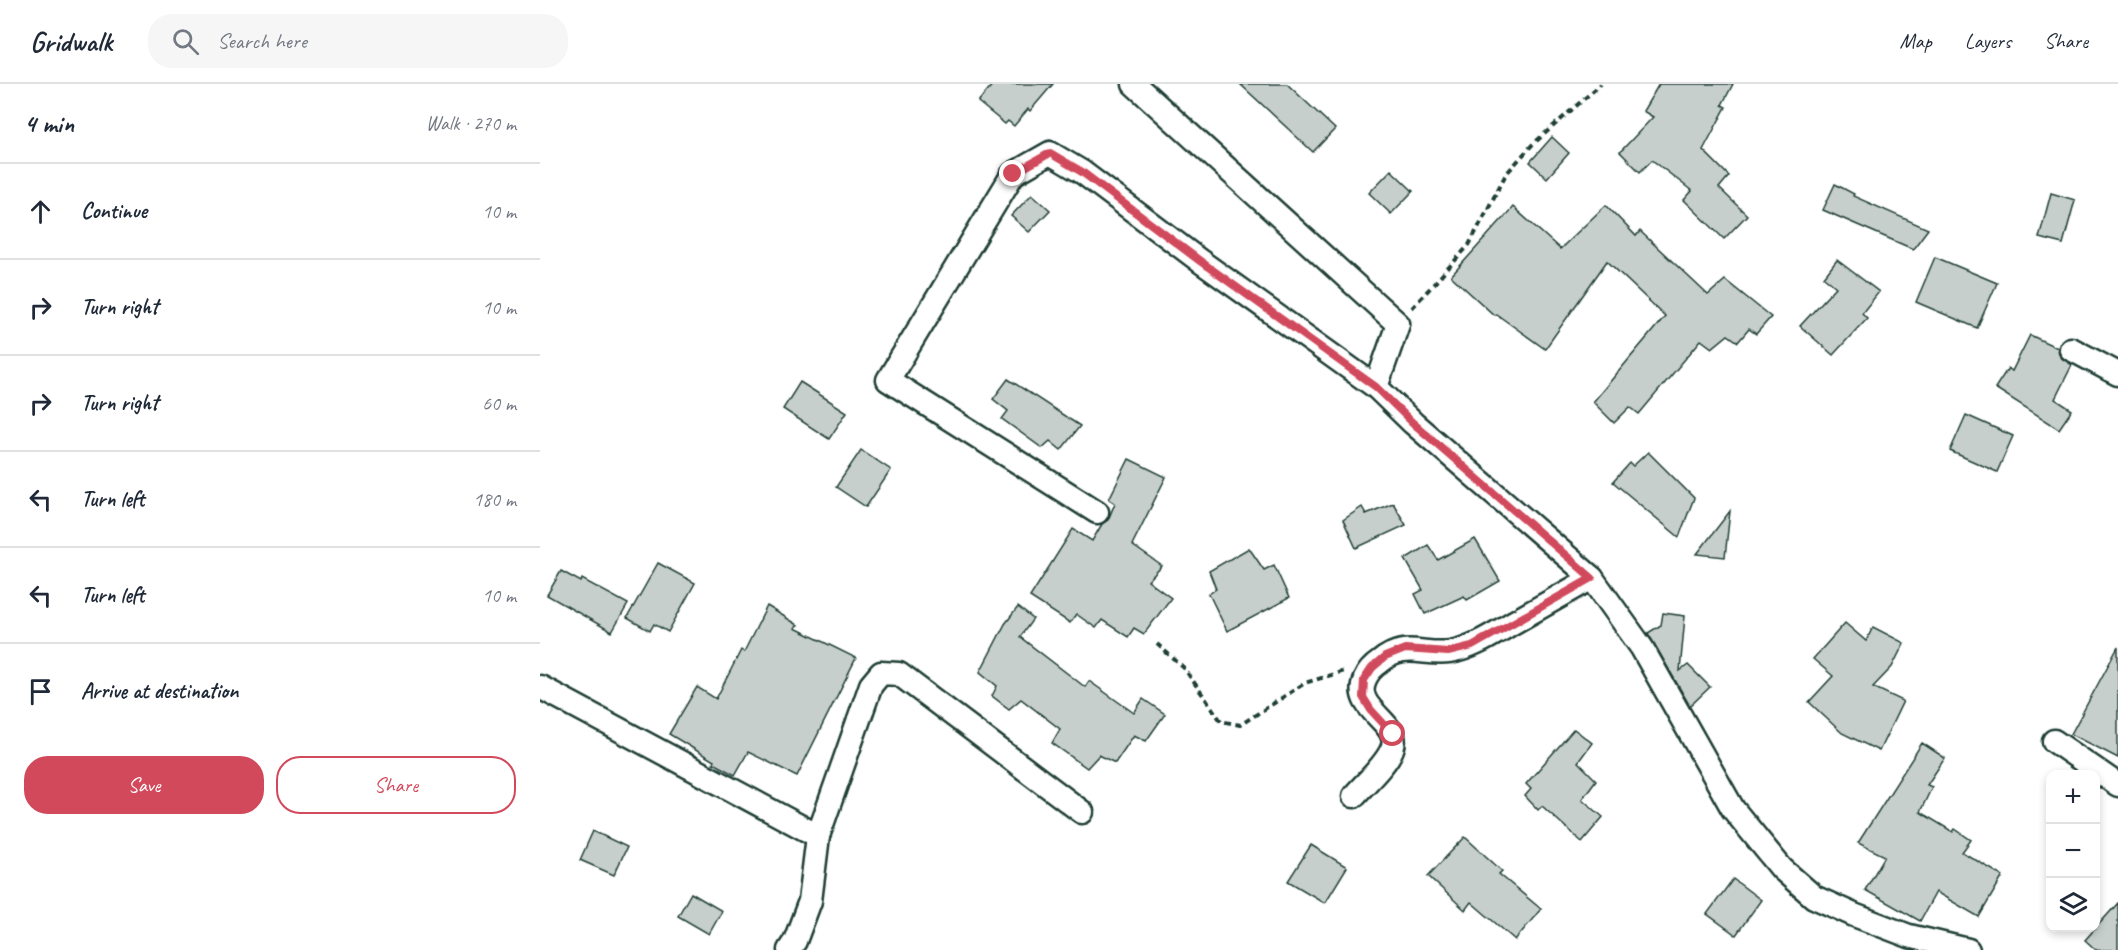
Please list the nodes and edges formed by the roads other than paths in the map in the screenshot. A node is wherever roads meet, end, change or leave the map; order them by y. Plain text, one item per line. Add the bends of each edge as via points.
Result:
1 (1134, 84) edge
2 (2071, 349) dead end
3 (2118, 374) edge
4 (1376, 387) junction
5 (1097, 512) dead end
6 (1592, 578) junction
7 (540, 687) edge
8 (2054, 741) dead end
9 (2118, 785) edge
10 (1354, 796) dead end
11 (1082, 812) dead end
12 (818, 836) junction
13 (789, 950) edge
14 (1968, 950) edge

1 - 4 street via 1398,324
2 - 3 street
4 - 5 street via 1082,172 1050,153 1013,174 888,380
4 - 6 street
6 - 10 street via 1472,646 1448,652 1405,649 1385,657 1372,668 1364,680 1363,697 1393,734 1394,741 1390,754
6 - 14 street via 1642,648 1733,809 1782,869 1814,897 1854,915 1909,936
7 - 12 street
8 - 9 street
11 - 12 street via 899,674 889,672 881,674 871,685
12 - 13 street via 810,901

